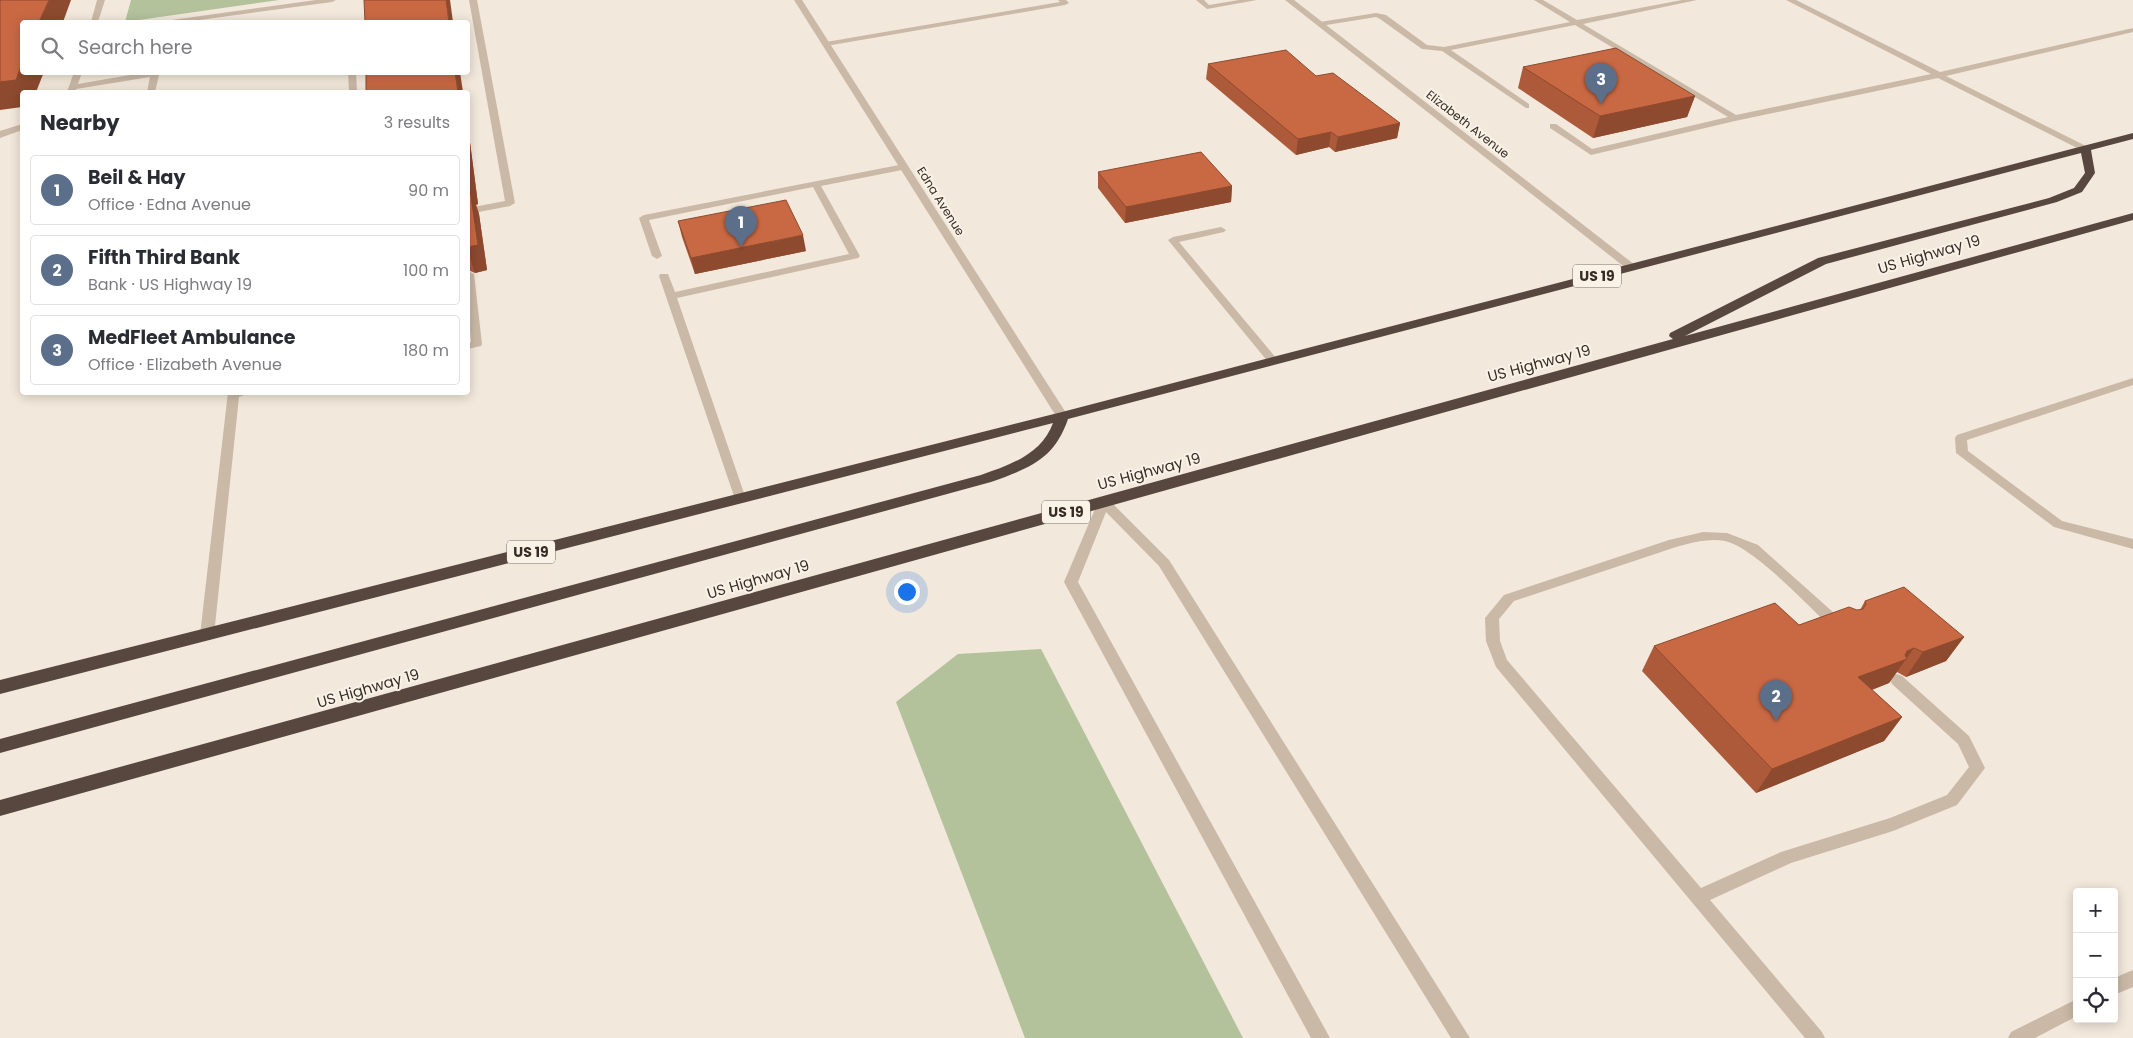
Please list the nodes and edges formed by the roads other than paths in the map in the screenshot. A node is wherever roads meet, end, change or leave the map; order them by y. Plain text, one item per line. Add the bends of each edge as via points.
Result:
1 (101, 0) edge
2 (332, 0) edge
3 (473, 0) edge
4 (798, 0) edge
5 (1062, 0) edge
6 (1200, 0) edge
7 (1253, 0) edge
8 (1289, 0) edge
9 (1538, 0) edge
10 (1693, 0) edge
11 (1790, 0) edge
12 (95, 20) edge
13 (187, 20) edge
14 (1577, 23) junction
15 (1320, 24) junction
16 (2133, 30) edge
17 (826, 44) junction
18 (1444, 49) junction
19 (77, 75) edge
20 (138, 75) edge
21 (155, 75) edge
22 (352, 75) edge
23 (1939, 75) junction
24 (122, 76) edge
25 (72, 90) edge
26 (151, 90) edge
27 (352, 90) edge
28 (1526, 106) dead end
29 (1736, 118) junction
30 (1553, 126) dead end
31 (20, 128) edge
32 (0, 134) edge
33 (2133, 136) edge
34 (2085, 149) junction
35 (904, 167) junction
36 (816, 184) junction
37 (470, 211) edge
38 (2133, 216) edge
39 (1220, 230) dead end
40 (657, 256) dead end
41 (1631, 267) junction
42 (664, 276) dead end
43 (470, 283) edge
44 (671, 296) junction
45 (470, 346) edge
46 (1644, 352) junction
47 (1273, 361) junction
48 (2133, 381) edge
49 (233, 395) edge
50 (1062, 416) junction
51 (740, 499) junction
52 (1104, 502) junction
53 (2133, 544) edge
54 (1842, 628) edge
55 (207, 635) junction
56 (1897, 680) edge
57 (0, 687) edge
58 (0, 746) edge
59 (0, 808) edge
60 (1699, 897) junction
61 (2133, 978) edge
62 (2118, 985) edge
63 (2073, 1009) edge
64 (1321, 1038) edge
65 (1461, 1038) edge
66 (1816, 1038) edge
67 (2016, 1038) edge

1 - 12 street
2 - 13 street
3 - 37 street via 510,203
4 - 17 street, Edna Avenue
5 - 17 street via 1065,3
6 - 7 street via 1207,7
8 - 15 street, Elizabeth Avenue
9 - 14 street
10 - 14 street
11 - 23 street
14 - 18 street
14 - 29 street
15 - 18 street via 1376,15 1425,47
15 - 41 street, Elizabeth Avenue
16 - 23 street
17 - 35 street, Edna Avenue
18 - 28 street
19 - 25 street
20 - 24 street
21 - 26 street
22 - 27 street
23 - 29 street
23 - 34 street
24 - 25 street
29 - 30 street via 1591,152
31 - 32 street
33 - 34 highway, US 19
34 - 41 highway, US 19
34 - 46 highway via 2090,173 2078,190 2053,200 1822,261
35 - 36 street
35 - 50 street, Edna Avenue
36 - 40 street via 644,218
36 - 44 street via 855,256
38 - 46 highway, US Highway 19 / US 19
39 - 47 street via 1173,240
41 - 47 highway, US 19
42 - 44 street
43 - 45 street via 477,344
44 - 51 street
46 - 52 highway, US Highway 19 / US 19
47 - 50 highway, US 19
48 - 53 street via 1961,438 1962,453 2058,524
49 - 55 street
50 - 51 highway, US 19
50 - 58 highway via 1053,438 1037,454 1015,468 986,479
51 - 55 highway, US 19
52 - 59 highway, US Highway 19 / US 19
52 - 64 street via 1071,582
52 - 65 street via 1164,563
54 - 60 street via 1753,548 1719,536 1674,543 1509,598 1492,618 1493,641 1502,663
55 - 57 highway, US 19
56 - 60 street via 1964,740 1977,768 1952,800 1893,824 1787,857
60 - 66 street
61 - 62 street
63 - 67 street

